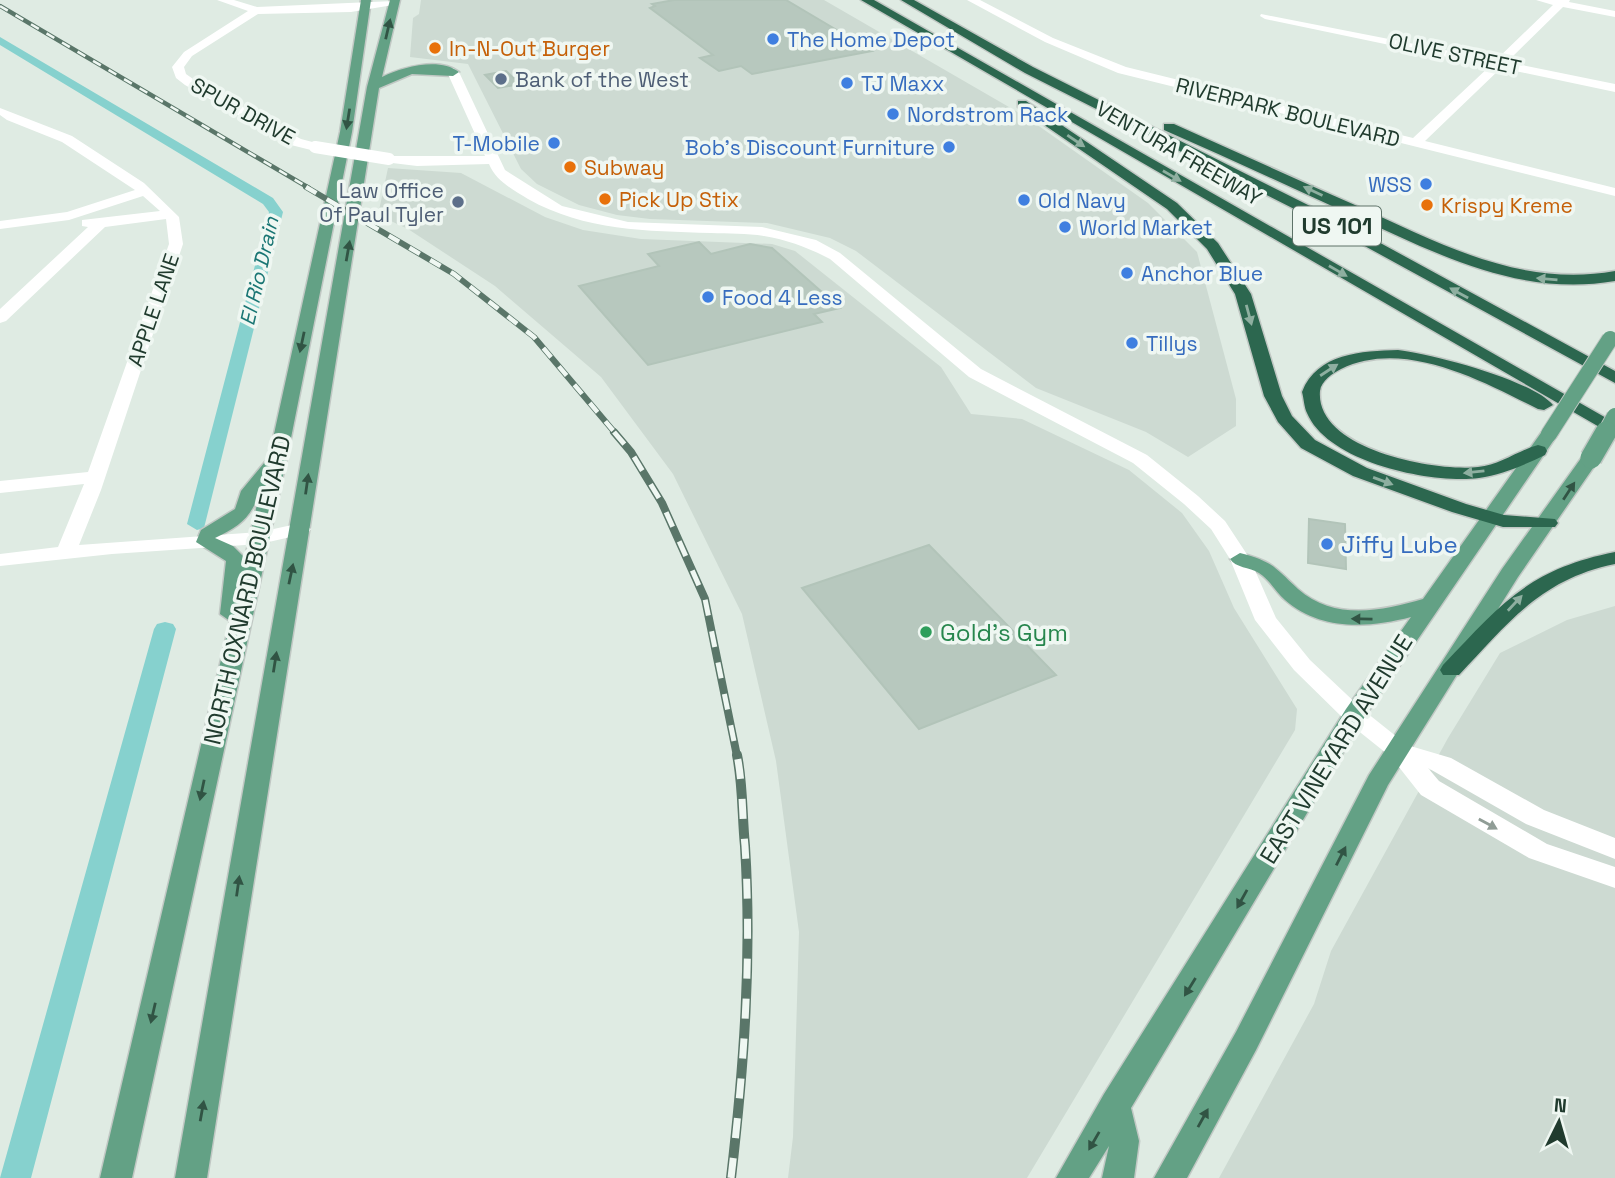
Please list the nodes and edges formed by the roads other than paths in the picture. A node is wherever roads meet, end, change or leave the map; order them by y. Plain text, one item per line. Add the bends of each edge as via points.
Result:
1 (222, 0) edge
2 (866, 0) edge
3 (906, 0) edge
4 (972, 0) edge
5 (987, 0) edge
6 (1541, 0) edge
7 (394, 2) edge
8 (1562, 2) edge
9 (366, 4) edge
10 (256, 10) junction
11 (1615, 14) edge
12 (1265, 16) dead end
13 (382, 53) junction
14 (964, 55) junction
15 (1497, 63) junction
16 (1029, 70) junction
17 (453, 72) junction
18 (373, 87) junction
19 (1615, 88) edge
20 (1, 106) edge
21 (481, 131) junction
22 (10, 132) dead end
23 (45, 132) junction
24 (1418, 140) junction
25 (494, 160) junction
26 (417, 162) junction
27 (1615, 183) edge
28 (143, 192) junction
29 (1615, 192) edge
30 (169, 214) junction
31 (69, 216) junction
32 (100, 224) junction
33 (0, 225) edge
34 (1615, 276) edge
35 (0, 318) edge
36 (1613, 335) edge
37 (1579, 358) junction
38 (1615, 372) edge
39 (1615, 378) edge
40 (1615, 416) edge
41 (1615, 433) edge
42 (1538, 451) junction
43 (278, 458) junction
44 (94, 477) junction
45 (0, 487) edge
46 (1492, 519) junction
47 (1548, 523) junction
48 (301, 529) junction
49 (261, 533) junction
50 (207, 538) junction
51 (65, 554) junction
52 (1615, 558) edge
53 (1240, 559) junction
54 (0, 560) edge
55 (1428, 605) junction
56 (1451, 670) junction
57 (221, 700) junction
58 (1354, 715) junction
59 (1396, 756) junction
60 (1615, 849) edge
61 (1615, 878) edge
62 (1115, 1104) junction
63 (116, 1178) edge
64 (191, 1178) edge
65 (1072, 1178) edge
66 (1118, 1178) edge
67 (1171, 1178) edge

1 - 10 street
2 - 14 highway, VENTURA FREEWAY / US 101
3 - 16 highway, VENTURA FREEWAY / US 101
4 - 24 street, RIVERPARK BOULEVARD via 1061,46 1122,70
5 - 24 street, RIVERPARK BOULEVARD via 1085,50 1124,64
6 - 8 street
7 - 9 street
13 -> 7 main road, NORTH OXNARD BOULEVARD
8 - 11 street
8 - 15 street
9 - 10 street via 285,14
9 -> 43 main road, NORTH OXNARD BOULEVARD via 345,132
10 - 26 street, SPUR DRIVE, bridge via 188,54 178,67 180,75 296,142
12 - 15 street, OLIVE STREET
13 - 17 main road via 402,62 446,64
13 - 18 main road, NORTH OXNARD BOULEVARD
14 -> 41 highway, VENTURA FREEWAY / US 101
14 -> 46 highway via 981,76 1172,206 1213,246 1243,294 1273,396 1284,418 1308,444 1360,472
15 - 19 street, OLIVE STREET
15 - 24 street
34 -> 16 highway via 1559,280 1471,263 1227,151
37 -> 16 highway, VENTURA FREEWAY / US 101 via 1335,225
17 - 18 main road via 413,68
17 - 21 street
48 -> 18 main road, NORTH OXNARD BOULEVARD
20 - 23 street via 19,124
21 - 25 street
21 - 26 street via 458,152
22 - 23 street
23 - 28 street via 67,139
24 - 27 street, RIVERPARK BOULEVARD
24 - 29 street, RIVERPARK BOULEVARD
25 - 26 street, SPUR DRIVE
25 - 53 street via 499,172 513,184 579,217 628,226 762,230 797,237 824,249 995,386 1149,465 1207,514
28 - 30 street
28 - 31 street
30 - 32 street
30 - 44 street, APPLE LANE via 176,244
31 - 32 street
31 - 33 street
32 - 35 street
36 - 42 main road, EAST VINEYARD AVENUE, bridge
37 - 38 highway
37 - 39 highway, VENTURA FREEWAY / US 101
47 -> 40 main road, bridge
42 -> 41 highway via 1501,468 1479,472 1414,469 1363,452 1334,433 1315,412 1311,392 1321,375 1342,362 1372,356 1421,358 1471,370 1591,428
42 - 46 main road, EAST VINEYARD AVENUE
43 - 49 main road, NORTH OXNARD BOULEVARD
43 - 50 main road via 260,477 237,519
44 - 45 street
44 - 51 street, APPLE LANE
46 - 47 highway
46 - 55 main road, EAST VINEYARD AVENUE
47 - 56 main road via 1509,574
48 - 49 street
64 -> 48 main road, NORTH OXNARD BOULEVARD via 282,619
49 - 50 street
49 - 57 main road, NORTH OXNARD BOULEVARD
50 - 51 street
50 - 57 main road via 236,560
51 - 54 street
56 -> 52 highway via 1527,590 1556,572
55 -> 53 main road via 1376,619 1324,613 1297,599 1266,568
53 - 58 street via 1266,620 1302,665
55 - 58 main road, EAST VINEYARD AVENUE
56 - 59 main road
57 -> 63 main road, NORTH OXNARD BOULEVARD
58 - 59 street
58 -> 62 main road, EAST VINEYARD AVENUE
59 - 60 street via 1442,764 1535,817
59 -> 61 street via 1430,788 1482,821 1538,851
67 -> 59 main road via 1378,781
62 -> 65 main road, EAST VINEYARD AVENUE
62 - 66 main road via 1126,1136

